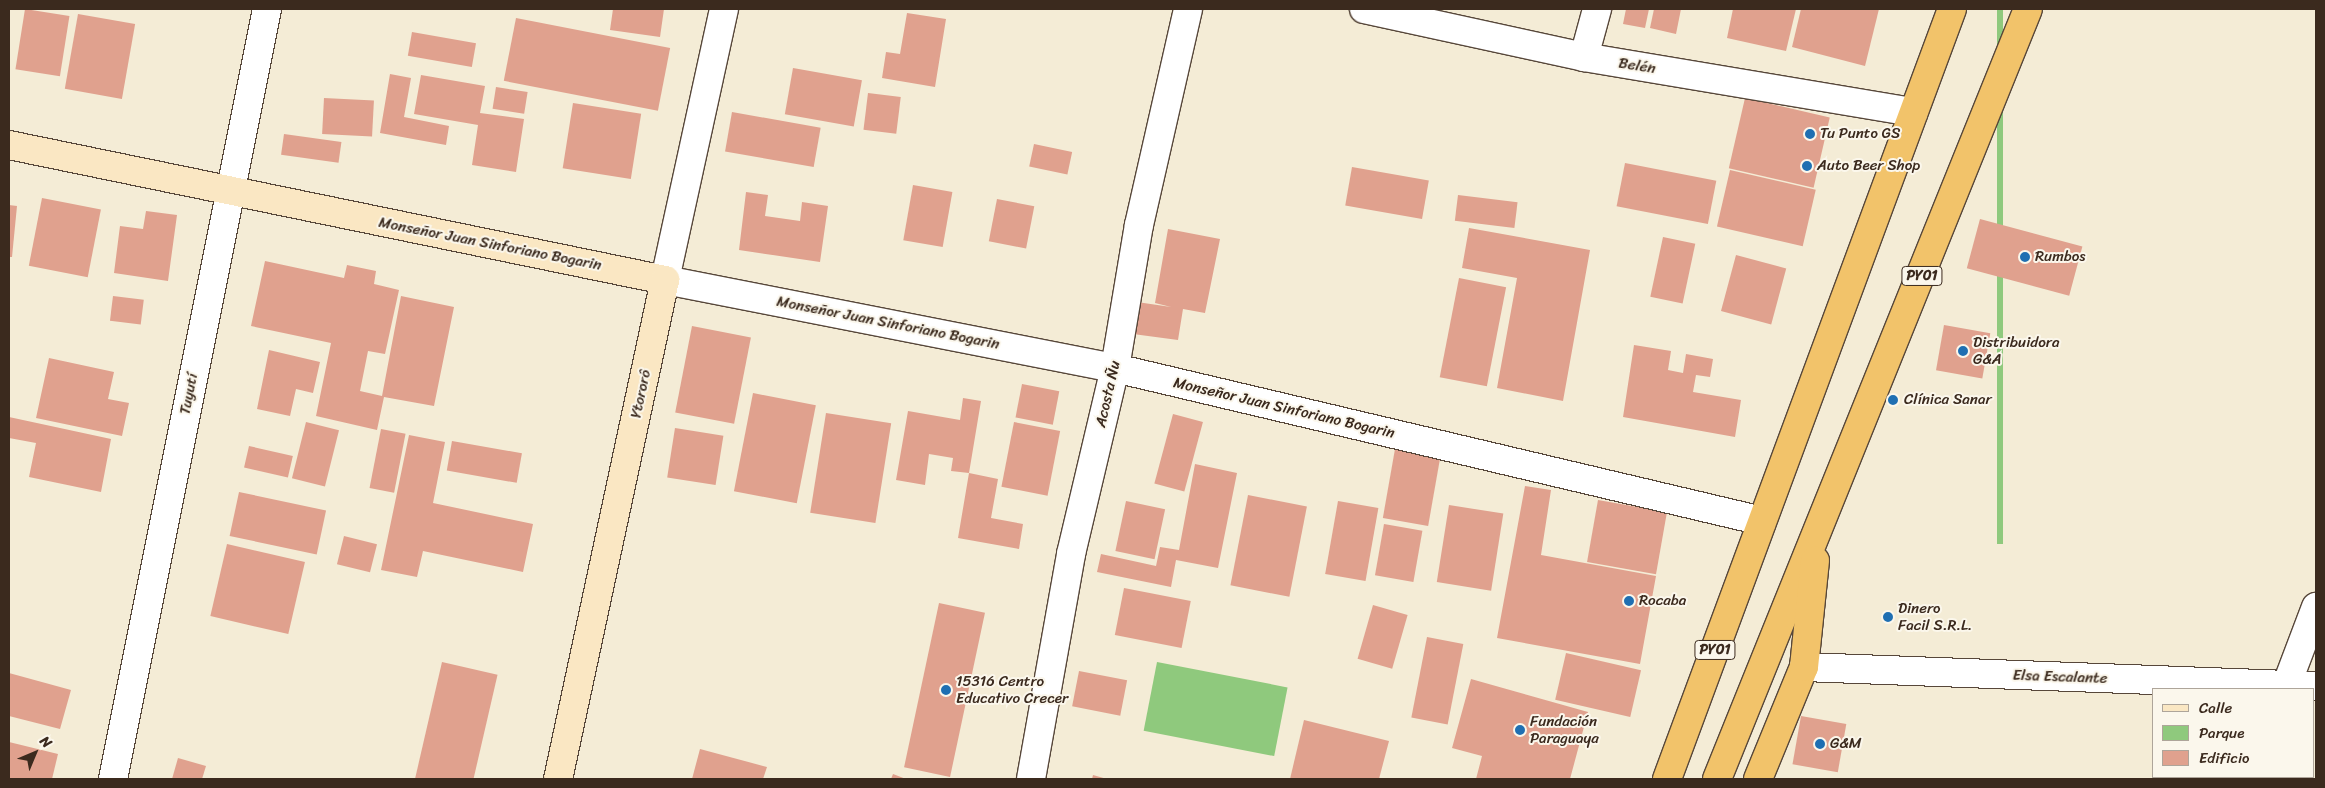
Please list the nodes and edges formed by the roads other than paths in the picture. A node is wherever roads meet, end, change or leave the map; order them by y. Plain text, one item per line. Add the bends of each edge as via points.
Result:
1 (267, 9) edge
2 (724, 9) edge
3 (1188, 9) edge
4 (1364, 9) edge
5 (1597, 9) edge
6 (1952, 9) edge
7 (2028, 9) edge
8 (1584, 58) junction
9 (1913, 112) junction
10 (9, 145) edge
11 (229, 191) junction
12 (665, 280) junction
13 (1115, 368) junction
14 (1762, 521) junction
15 (1816, 542) junction
16 (2316, 607) edge
17 (1804, 668) junction
18 (2316, 686) edge
19 (2286, 688) edge
20 (113, 779) edge
21 (558, 779) edge
22 (1031, 779) edge
23 (1667, 779) edge
24 (1717, 779) edge
25 (1758, 779) edge

1 - 11 street, Tuyutí
2 - 12 street, Ytororô
3 - 13 street, Acosta Ñu via 1139,225
4 - 8 street, Belén
5 - 8 street
6 - 9 highway, PY01
7 - 15 highway, PY01
8 - 9 street, Belén
9 - 14 highway, PY01
10 - 11 street, Monseñor Juan Sinforiano Bogarin
11 - 12 street, Monseñor Juan Sinforiano Bogarin
11 - 20 street, Tuyutí
12 - 13 street, Monseñor Juan Sinforiano Bogarin
12 - 21 street, Ytororô
13 - 14 street, Monseñor Juan Sinforiano Bogarin
13 - 22 street, Acosta Ñu via 1071,554
14 - 23 highway, PY01
15 - 17 highway
15 - 24 highway, PY01
16 - 19 street
17 - 19 street, Elsa Escalante
17 - 25 highway
18 - 19 street, Elsa Escalante

